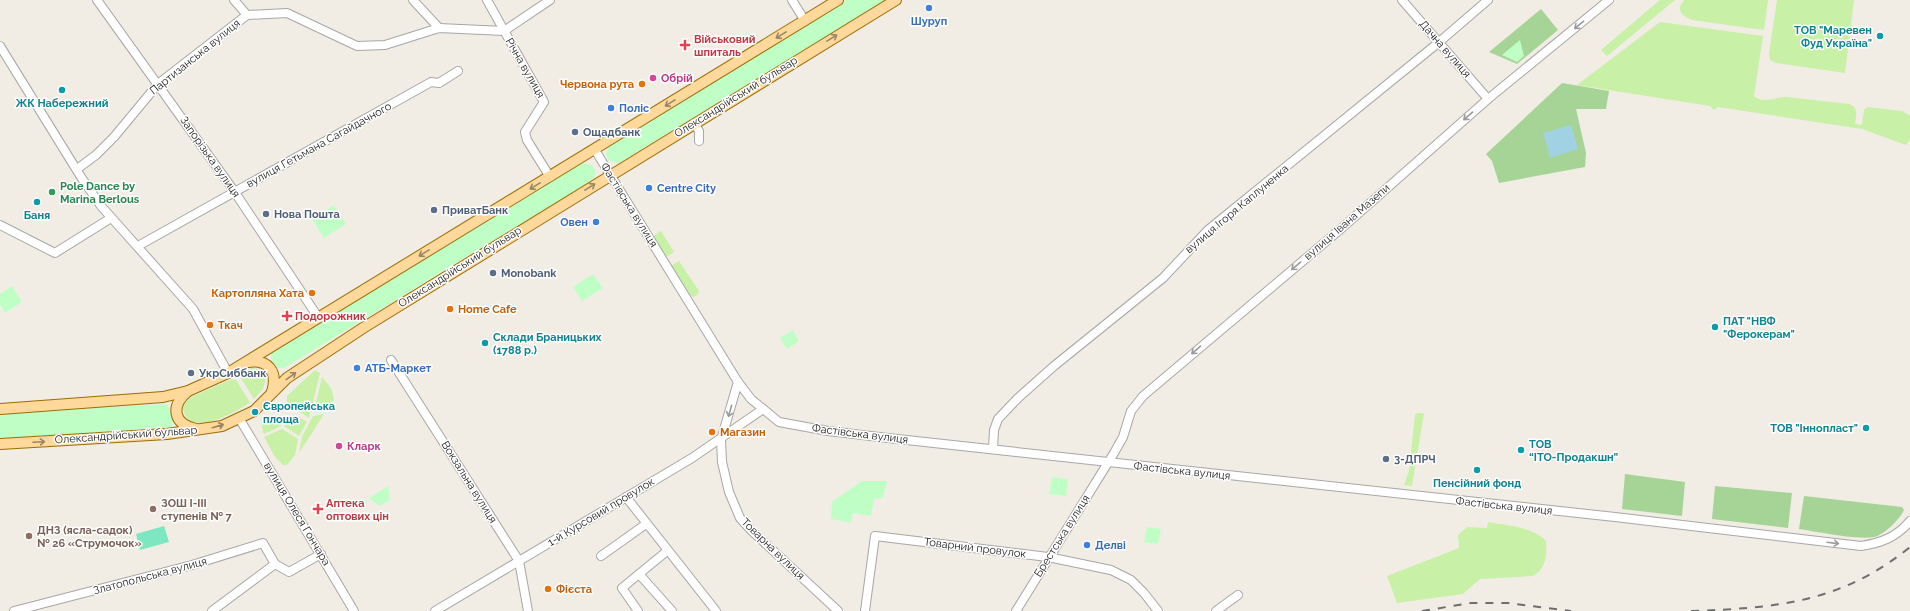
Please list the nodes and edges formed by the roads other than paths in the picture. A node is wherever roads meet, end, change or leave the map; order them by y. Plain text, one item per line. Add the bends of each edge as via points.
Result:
1 (98, 0) edge
2 (234, 0) edge
3 (413, 0) edge
4 (487, 0) edge
5 (550, 0) edge
6 (792, 0) edge
7 (838, 0) edge
8 (896, 0) edge
9 (1402, 0) edge
10 (1488, 0) edge
11 (1609, 0) edge
12 (247, 16) junction
13 (805, 21) junction
14 (439, 28) junction
15 (504, 31) junction
16 (1438, 43) junction
17 (0, 46) edge
18 (458, 71) dead end
19 (158, 84) junction
20 (1488, 99) junction
21 (694, 123) junction
22 (699, 141) dead end
23 (595, 150) junction
24 (77, 169) junction
25 (611, 174) junction
26 (550, 177) junction
27 (234, 191) junction
28 (111, 218) junction
29 (0, 225) edge
30 (138, 246) junction
31 (318, 317) junction
32 (391, 360) dead end
33 (246, 362) junction
34 (228, 373) junction
35 (738, 382) junction
36 (188, 391) junction
37 (272, 392) junction
38 (0, 409) edge
39 (763, 409) junction
40 (239, 418) junction
41 (200, 430) junction
42 (721, 440) junction
43 (0, 444) edge
44 (993, 449) junction
45 (1108, 463) junction
46 (626, 498) junction
47 (1909, 522) edge
48 (646, 524) junction
49 (668, 551) junction
50 (321, 554) junction
51 (601, 556) dead end
52 (1048, 557) junction
53 (519, 561) junction
54 (275, 564) junction
55 (639, 574) junction
56 (1238, 595) dead end
57 (14, 611) edge
58 (212, 611) edge
59 (354, 611) edge
60 (435, 611) edge
61 (528, 611) edge
62 (638, 611) edge
63 (672, 611) edge
64 (716, 611) edge
65 (838, 611) edge
66 (864, 611) edge
67 (1016, 611) edge
68 (1158, 611) edge
69 (1216, 611) edge

1 - 19 street, Запорізька вулиця
2 - 12 street, Партизанська вулиця
3 - 14 street
4 - 15 street, Річна вулиця
5 - 15 street
6 - 13 street
7 - 13 main road
21 -> 8 main road, Олександрійський бульвар
9 - 16 street, Дачна вулиця
10 - 16 street, вулиця Ігоря Каплуненка
11 -> 20 street, вулиця Івана Мазепи
12 - 14 street, Партизанська вулиця via 287,13 357,46 385,45
12 - 19 street, Партизанська вулиця
13 -> 23 main road
14 - 15 street, Партизанська вулиця
15 - 26 street, Річна вулиця via 544,102 525,132 527,140
16 - 20 street, Дачна вулиця
16 - 44 street, вулиця Ігоря Каплуненка via 1208,230 1163,278 1018,398 998,419 994,430
17 - 24 street
18 - 27 street, вулиця Гетьмана Сагайдачного via 439,83 431,82
19 - 24 street, Партизанська вулиця via 114,137
19 - 27 street, Запорізька вулиця
20 -> 45 street, вулиця Івана Мазепи via 1343,227 1143,396 1131,411 1123,437
21 - 22 street
21 - 25 main road, Олександрійський бульвар
23 - 25 street, Фастівська вулиця
23 - 26 main road
24 - 28 street
25 - 35 street, Фастівська вулиця
37 -> 25 main road, Олександрійський бульвар via 287,378 363,328
26 -> 31 main road
27 - 30 street, вулиця Гетьмана Сагайдачного
27 - 31 street, Запорізька вулиця
28 - 29 street via 55,252
28 - 30 street
30 - 34 street via 192,309
31 - 33 main road
32 - 53 street, Вокзальна вулиця
33 - 34 main road
33 - 37 main road via 263,362 269,368 274,377
34 - 36 main road
35 - 39 street, Фастівська вулиця via 751,399
35 -> 42 street, Товарна вулиця
36 - 38 main road via 159,397
36 - 41 main road via 176,404 178,416 187,427
37 - 40 main road, Олександрійський бульвар via 254,411
39 - 42 street, 1-й Курсовий провулок
39 - 44 street, Фастівська вулиця via 779,422 799,426
41 -> 40 main road, Олександрійський бульвар via 222,426
40 - 50 street, вулиця Олеся Гончара
43 -> 41 main road, Олександрійський бульвар
42 - 46 street, 1-й Курсовий провулок
42 - 65 street, Товарна вулиця via 722,462 729,492 740,518
44 - 45 street, Фастівська вулиця
45 -> 47 street, Фастівська вулиця via 1861,546 1886,541
45 - 52 street, Брестська вулиця
46 - 48 street
46 - 53 street, 1-й Курсовий провулок
48 - 49 street
48 - 51 street
49 - 55 street
49 - 64 street
50 - 54 street via 289,572
50 - 59 street, вулиця Олеся Гончара
52 - 66 street, Товарний провулок via 875,536
52 - 67 street, Брестська вулиця
52 - 68 street, Товарний провулок via 1111,570 1131,580
53 - 60 street, 1-й Курсовий провулок
53 - 61 street, Вокзальна вулиця
54 - 57 street, Златопольська вулиця via 263,543 170,571
54 - 58 street
55 - 62 street via 622,588
55 - 63 street
56 - 69 street

